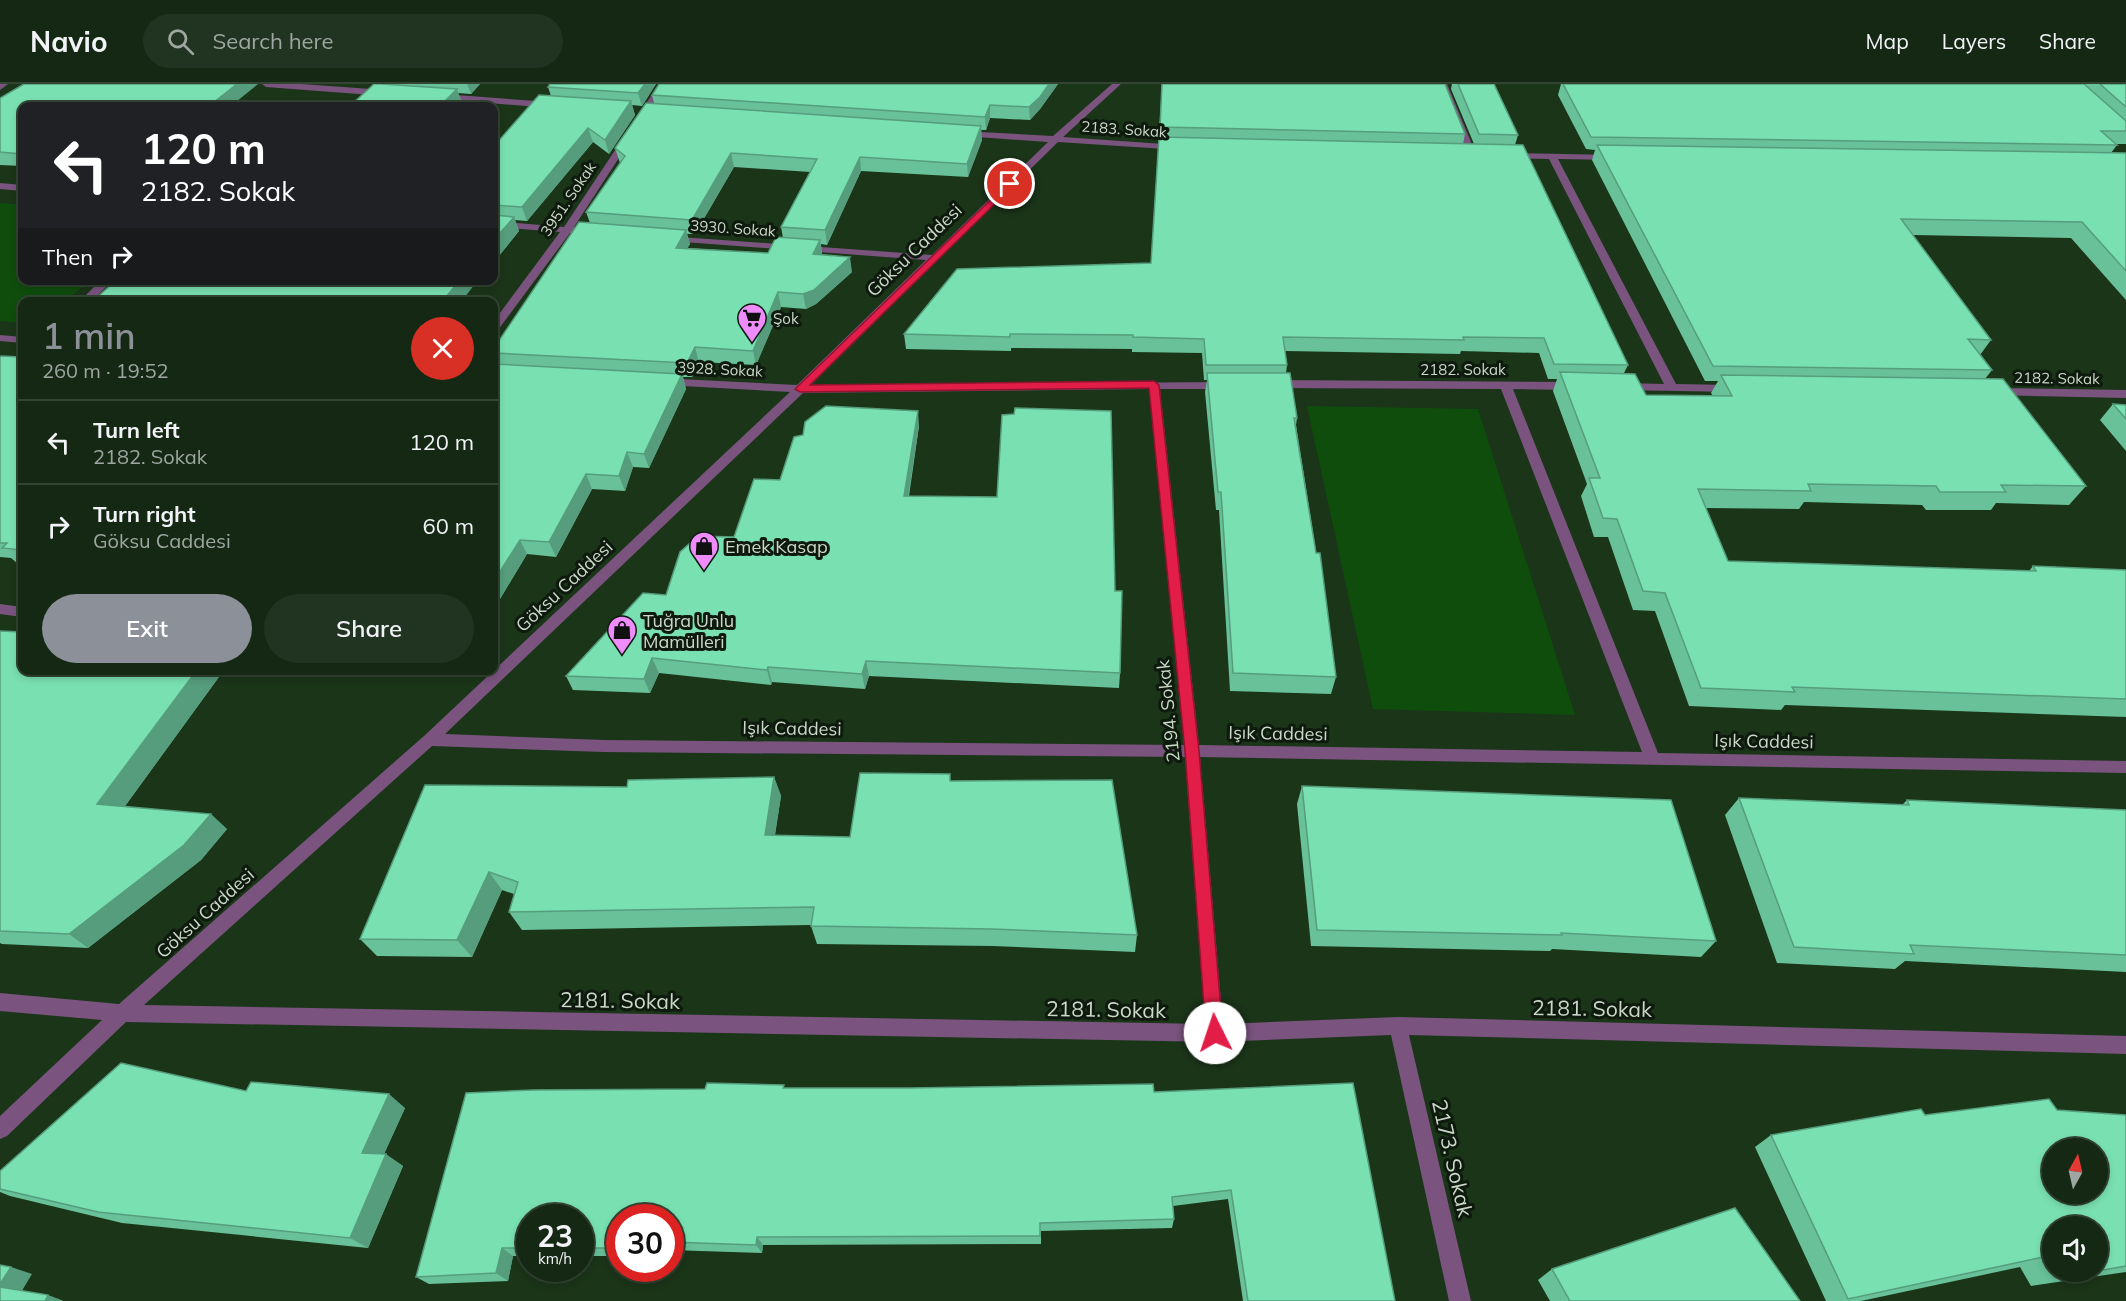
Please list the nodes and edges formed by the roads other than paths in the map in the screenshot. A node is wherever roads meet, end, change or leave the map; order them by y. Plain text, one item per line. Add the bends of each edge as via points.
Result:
1 (4, 84) edge
2 (266, 84) edge
3 (663, 84) edge
4 (1117, 84) edge
5 (1443, 84) edge
6 (0, 87) edge
7 (396, 94) edge
8 (431, 96) edge
9 (561, 106) edge
10 (632, 111) edge
11 (644, 112) junction
12 (656, 113) edge
13 (950, 132) edge
14 (1056, 139) junction
15 (1195, 148) edge
16 (1459, 154) edge
17 (1470, 154) junction
18 (1482, 154) edge
19 (1494, 155) edge
20 (1552, 156) junction
21 (1624, 157) edge
22 (0, 186) edge
23 (18, 188) edge
24 (498, 224) edge
25 (567, 230) junction
26 (602, 233) edge
27 (662, 237) edge
28 (934, 258) junction
29 (103, 285) edge
30 (89, 297) edge
31 (498, 323) edge
32 (0, 338) edge
33 (18, 340) edge
34 (647, 380) edge
35 (1259, 384) edge
36 (1505, 384) junction
37 (1154, 385) junction
38 (1236, 385) edge
39 (1589, 386) edge
40 (1612, 387) edge
41 (1672, 388) junction
42 (800, 389) junction
43 (1744, 389) edge
44 (1983, 392) edge
45 (2126, 393) edge
46 (0, 609) edge
47 (18, 611) edge
48 (498, 662) edge
49 (510, 663) junction
50 (498, 674) edge
51 (497, 675) edge
52 (429, 740) junction
53 (1192, 751) junction
54 (1652, 758) junction
55 (2126, 767) edge
56 (0, 1002) edge
57 (122, 1013) junction
58 (1398, 1026) junction
59 (1215, 1033) junction
60 (2126, 1045) edge
61 (0, 1129) edge
62 (1460, 1301) edge

1 - 6 street
2 - 7 street
3 - 11 street, 3951. Sokak
4 - 14 street, Göksu Caddesi
5 - 17 street
8 - 9 street
10 - 11 street
11 - 12 street
11 - 25 street, 3951. Sokak
13 - 14 street, 2183. Sokak
14 - 15 street, 2183. Sokak
14 - 28 street, Göksu Caddesi
16 - 17 street
17 - 18 street
19 - 20 street
20 - 21 street
20 - 41 street
22 - 23 street
24 - 25 street
25 - 26 street
25 - 31 street, 3951. Sokak
27 - 28 street, 3930. Sokak
28 - 42 street, Göksu Caddesi
29 - 30 street
32 - 33 street
34 - 42 street, 3928. Sokak
35 - 36 street, 2182. Sokak
36 - 39 street, 2182. Sokak
36 - 54 street
37 - 38 street
37 - 42 street
37 - 53 street, 2194. Sokak
40 - 41 street
41 - 43 street
42 - 49 street, Göksu Caddesi
44 - 45 street, 2182. Sokak
46 - 47 street
48 - 49 street
49 - 50 street, Göksu Caddesi
51 - 52 street, Göksu Caddesi
52 - 53 street, Işık Caddesi via 604,746
52 - 57 street, Göksu Caddesi
53 - 54 street, Işık Caddesi
53 - 59 street, 2194. Sokak
54 - 55 street, Işık Caddesi
56 - 57 street, 2181. Sokak
57 - 59 street, 2181. Sokak
57 - 61 street, Göksu Caddesi
58 - 59 street, 2181. Sokak
58 - 60 street, 2181. Sokak
58 - 62 street, 2173. Sokak

